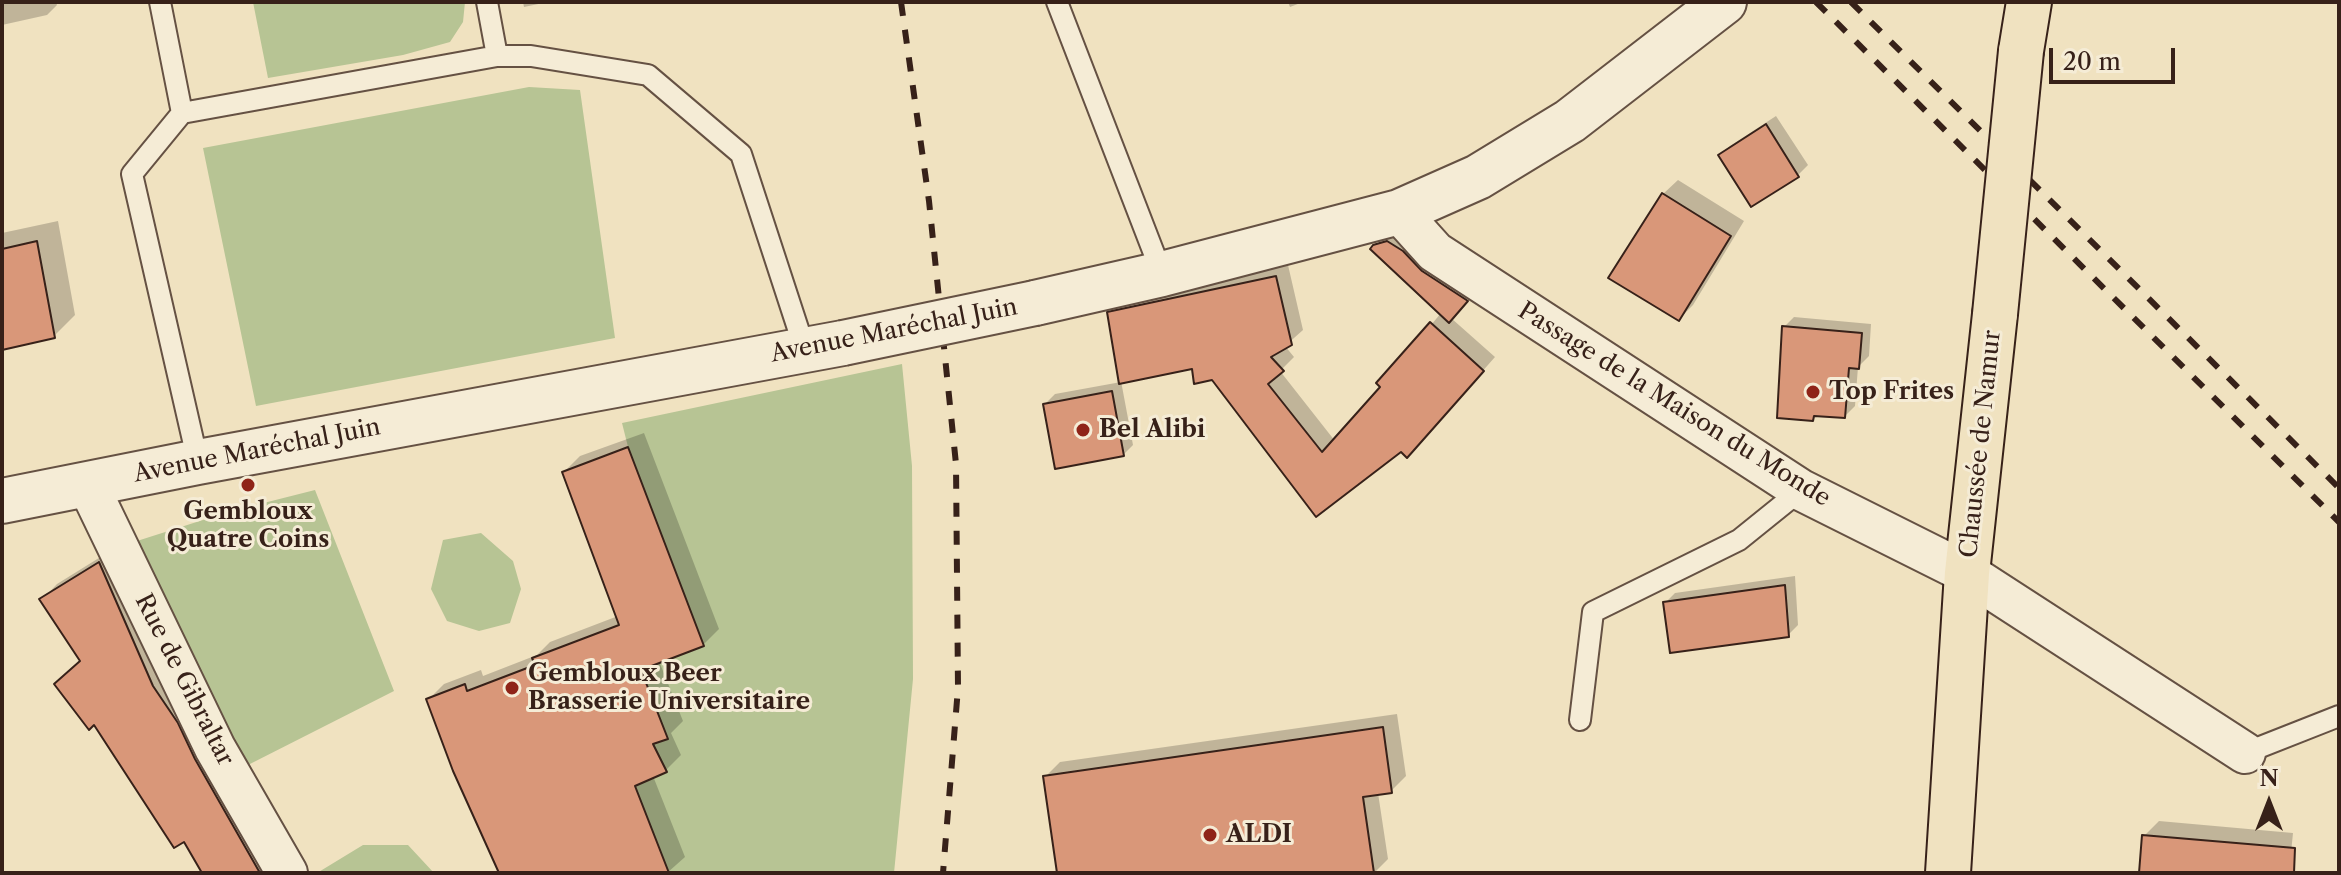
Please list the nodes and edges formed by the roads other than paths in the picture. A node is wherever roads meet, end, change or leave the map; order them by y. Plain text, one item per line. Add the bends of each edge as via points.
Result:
1 (160, 2) edge
2 (487, 2) edge
3 (1057, 2) edge
4 (1713, 11) edge
5 (2025, 18) edge
6 (497, 56) junction
7 (182, 113) junction
8 (1399, 212) junction
9 (1162, 274) junction
10 (824, 346) junction
11 (198, 462) junction
12 (87, 483) junction
13 (1801, 490) junction
14 (2, 501) edge
15 (1967, 573) junction
16 (2339, 716) edge
17 (1580, 720) dead end
18 (2245, 753) joint
19 (287, 873) edge
20 (1948, 873) edge

1 - 7 lane
2 - 6 lane
3 - 9 lane
4 - 8 street, Avenue Maréchal Juin via 1570,121 1478,177
5 - 15 main road, Chaussée de Namur, bridge
6 - 7 lane
6 - 10 lane via 531,56 648,75 741,154
7 - 11 lane via 132,174
8 - 9 street, Avenue Maréchal Juin
8 - 13 street, Passage de la Maison du Monde via 1435,252
9 - 10 street, Avenue Maréchal Juin, bridge
10 - 11 street, Avenue Maréchal Juin
11 - 12 street, Avenue Maréchal Juin
12 - 14 street, Avenue Maréchal Juin
12 - 19 street, Rue de Gibraltar via 215,748
13 - 15 street, Passage de la Maison du Monde
13 - 17 lane via 1739,540 1593,612
15 - 18 street, Passage de la Maison du Monde
15 - 20 main road, Chaussée de Namur
16 - 18 lane

